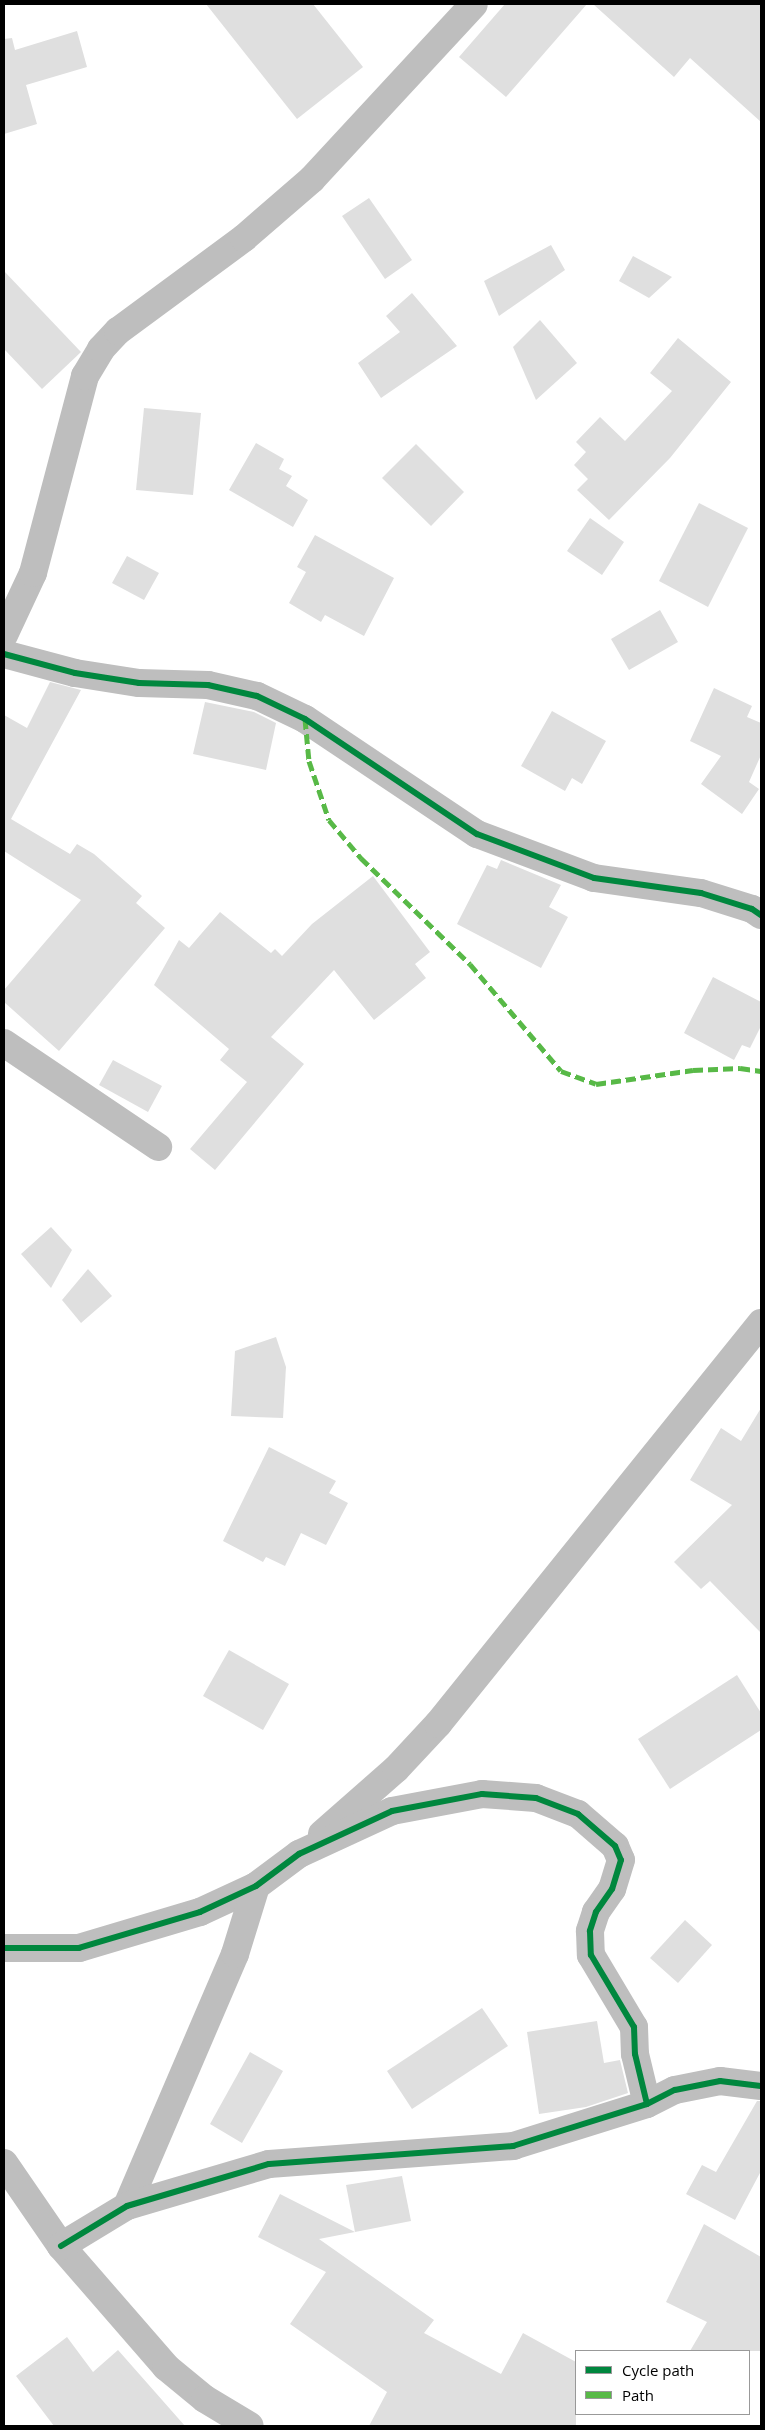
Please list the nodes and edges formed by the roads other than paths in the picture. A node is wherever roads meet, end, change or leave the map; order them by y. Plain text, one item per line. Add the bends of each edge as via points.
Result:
1 (474, 4) edge
2 (4, 635) edge
3 (4, 654) edge
4 (761, 914) edge
5 (4, 1043) edge
6 (158, 1147) dead end
7 (761, 1323) edge
8 (298, 1854) junction
9 (256, 1886) junction
10 (4, 1948) edge
11 (761, 2086) edge
12 (648, 2104) junction
13 (4, 2162) edge
14 (127, 2206) junction
15 (61, 2246) junction
16 (250, 2426) edge

1 - 2 street via 312,179 244,238 118,332 102,349 85,376 33,573 12,624
3 - 4 street via 83,675 139,683 208,685 257,696 305,718 477,834 594,878 701,893
5 - 6 street
7 - 8 street via 438,1724 396,1769
8 - 9 street
8 - 12 street via 392,1812 482,1794 536,1798 578,1814 615,1846 621,1860 612,1889 596,1912 590,1931 591,1955 634,2027 636,2054
9 - 10 street via 200,1912 79,1948
9 - 14 street via 234,1954
11 - 12 street via 720,2081 675,2090
12 - 14 street via 513,2146 269,2164
13 - 15 street
14 - 15 street
15 - 16 street via 166,2367 205,2399

